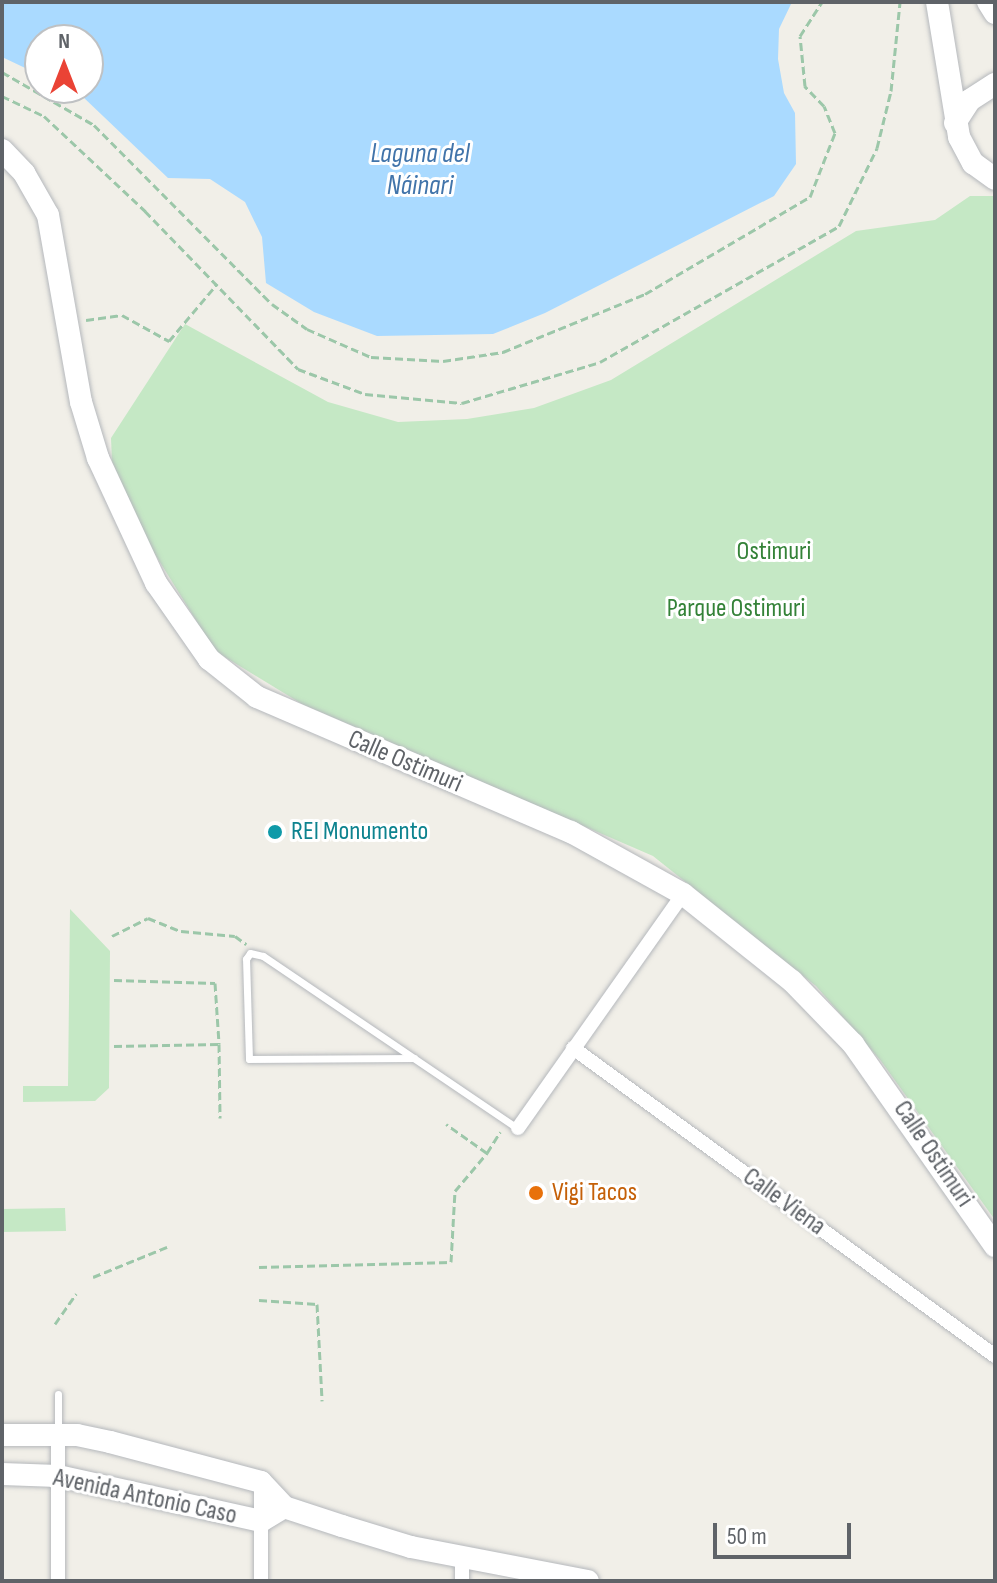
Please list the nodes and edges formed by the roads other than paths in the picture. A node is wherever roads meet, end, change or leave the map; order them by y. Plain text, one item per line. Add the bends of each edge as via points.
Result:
1 (937, 2) edge
2 (988, 2) edge
3 (995, 13) edge
4 (995, 84) edge
5 (955, 123) junction
6 (2, 150) edge
7 (995, 179) edge
8 (683, 894) junction
9 (573, 1048) junction
10 (414, 1058) junction
11 (512, 1125) joint
12 (995, 1246) edge
13 (995, 1356) edge
14 (58, 1394) dead end
15 (58, 1434) junction
16 (2, 1435) edge
17 (2, 1474) edge
18 (58, 1476) junction
19 (261, 1482) junction
20 (284, 1507) junction
21 (261, 1521) junction
22 (462, 1558) junction
23 (58, 1581) edge
24 (261, 1581) edge
25 (462, 1581) edge
26 (588, 1581) edge

1 - 5 street
2 - 3 street
4 - 5 street via 970,100
5 - 7 street via 965,151
6 - 8 street, Calle Ostimuri via 24,173 48,215 87,429 129,530 178,620 231,679 297,716 571,832
8 - 9 street
8 - 12 street, Calle Ostimuri via 792,981 853,1044
9 - 11 street
9 - 13 street, Calle Viena
10 - 10 lane via 249,1059 245,966 250,953 263,956
10 - 11 lane
14 - 15 lane
15 - 16 street, Avenida Antonio Caso
15 - 18 street
15 - 19 street, Avenida Antonio Caso via 110,1442
17 - 18 street, Avenida Antonio Caso
18 - 21 street, Avenida Antonio Caso
18 - 23 street
19 - 20 street, Avenida Antonio Caso
19 - 21 street
20 - 21 street, Avenida Antonio Caso
20 - 22 street
21 - 24 street
22 - 25 street
22 - 26 street

